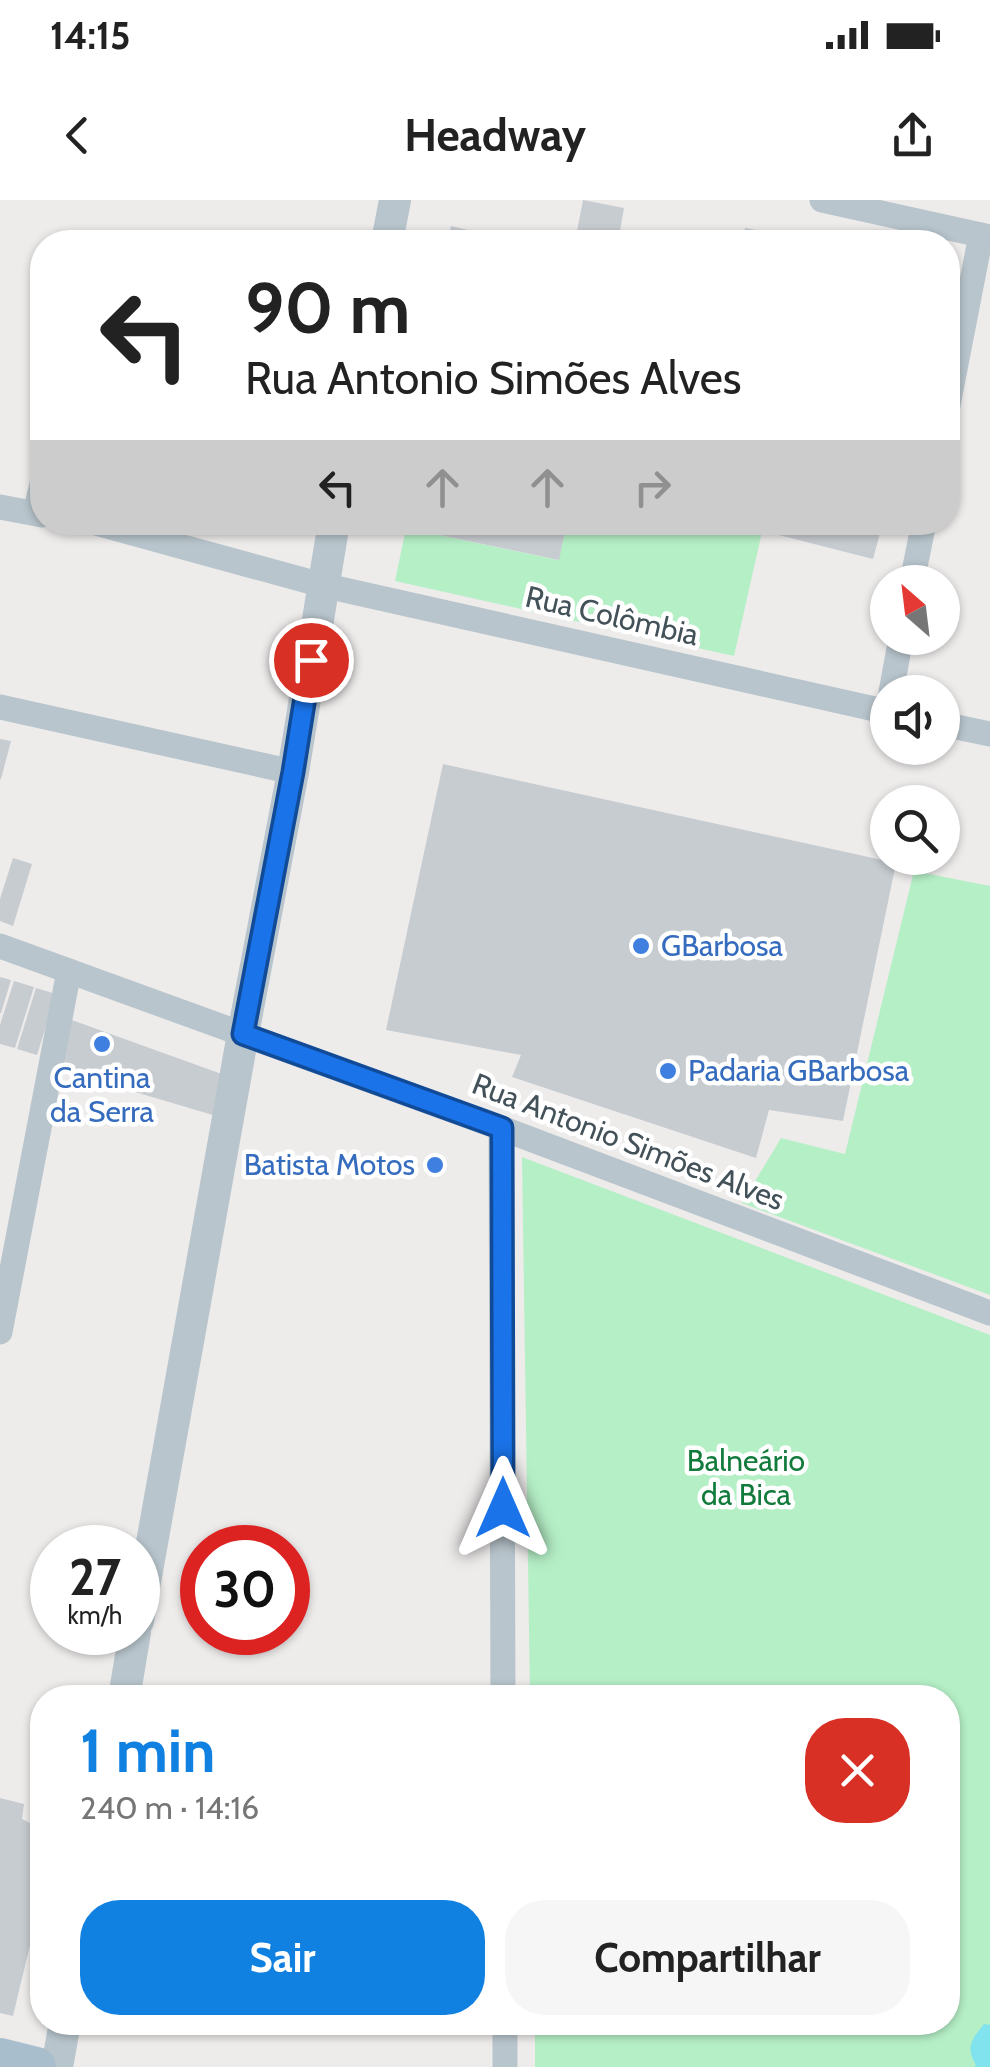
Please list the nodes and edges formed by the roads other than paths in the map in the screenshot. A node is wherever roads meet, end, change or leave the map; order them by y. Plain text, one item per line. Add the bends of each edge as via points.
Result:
1 (395, 200) edge
2 (822, 200) edge
3 (389, 230) edge
4 (959, 230) edge
5 (960, 230) edge
6 (986, 236) edge
7 (960, 352) edge
8 (0, 507) edge
9 (30, 513) edge
10 (139, 535) edge
11 (332, 535) edge
12 (921, 535) edge
13 (915, 565) edge
14 (322, 585) junction
15 (870, 706) edge
16 (0, 707) edge
17 (960, 728) edge
18 (990, 734) edge
19 (293, 772) junction
20 (0, 946) edge
21 (69, 970) junction
22 (243, 1034) junction
23 (502, 1128) junction
24 (2, 1305) edge
25 (990, 1313) edge
26 (0, 1332) edge
27 (155, 1525) edge
28 (131, 1655) edge
29 (126, 1685) edge
30 (504, 1685) edge
31 (63, 2035) edge
32 (505, 2035) edge
33 (0, 2058) edge
34 (36, 2067) edge
35 (57, 2067) edge
36 (505, 2067) edge

1 - 3 street
2 - 4 street
5 - 6 street
6 - 7 street
8 - 9 street
10 - 14 street, Rua Colômbia
11 - 14 street
12 - 13 street
14 - 15 street, Rua Colômbia
14 - 19 street
16 - 19 street
17 - 18 street
19 - 22 street
20 - 21 street, Rua Antonio Simões Alves
21 - 22 street, Rua Antonio Simões Alves
21 - 24 street
22 - 23 street, Rua Antonio Simões Alves
22 - 27 street
23 - 25 street, Rua Antonio Simões Alves
23 - 30 street
24 - 26 street
28 - 29 street
31 - 35 street
32 - 36 street
33 - 34 main road

